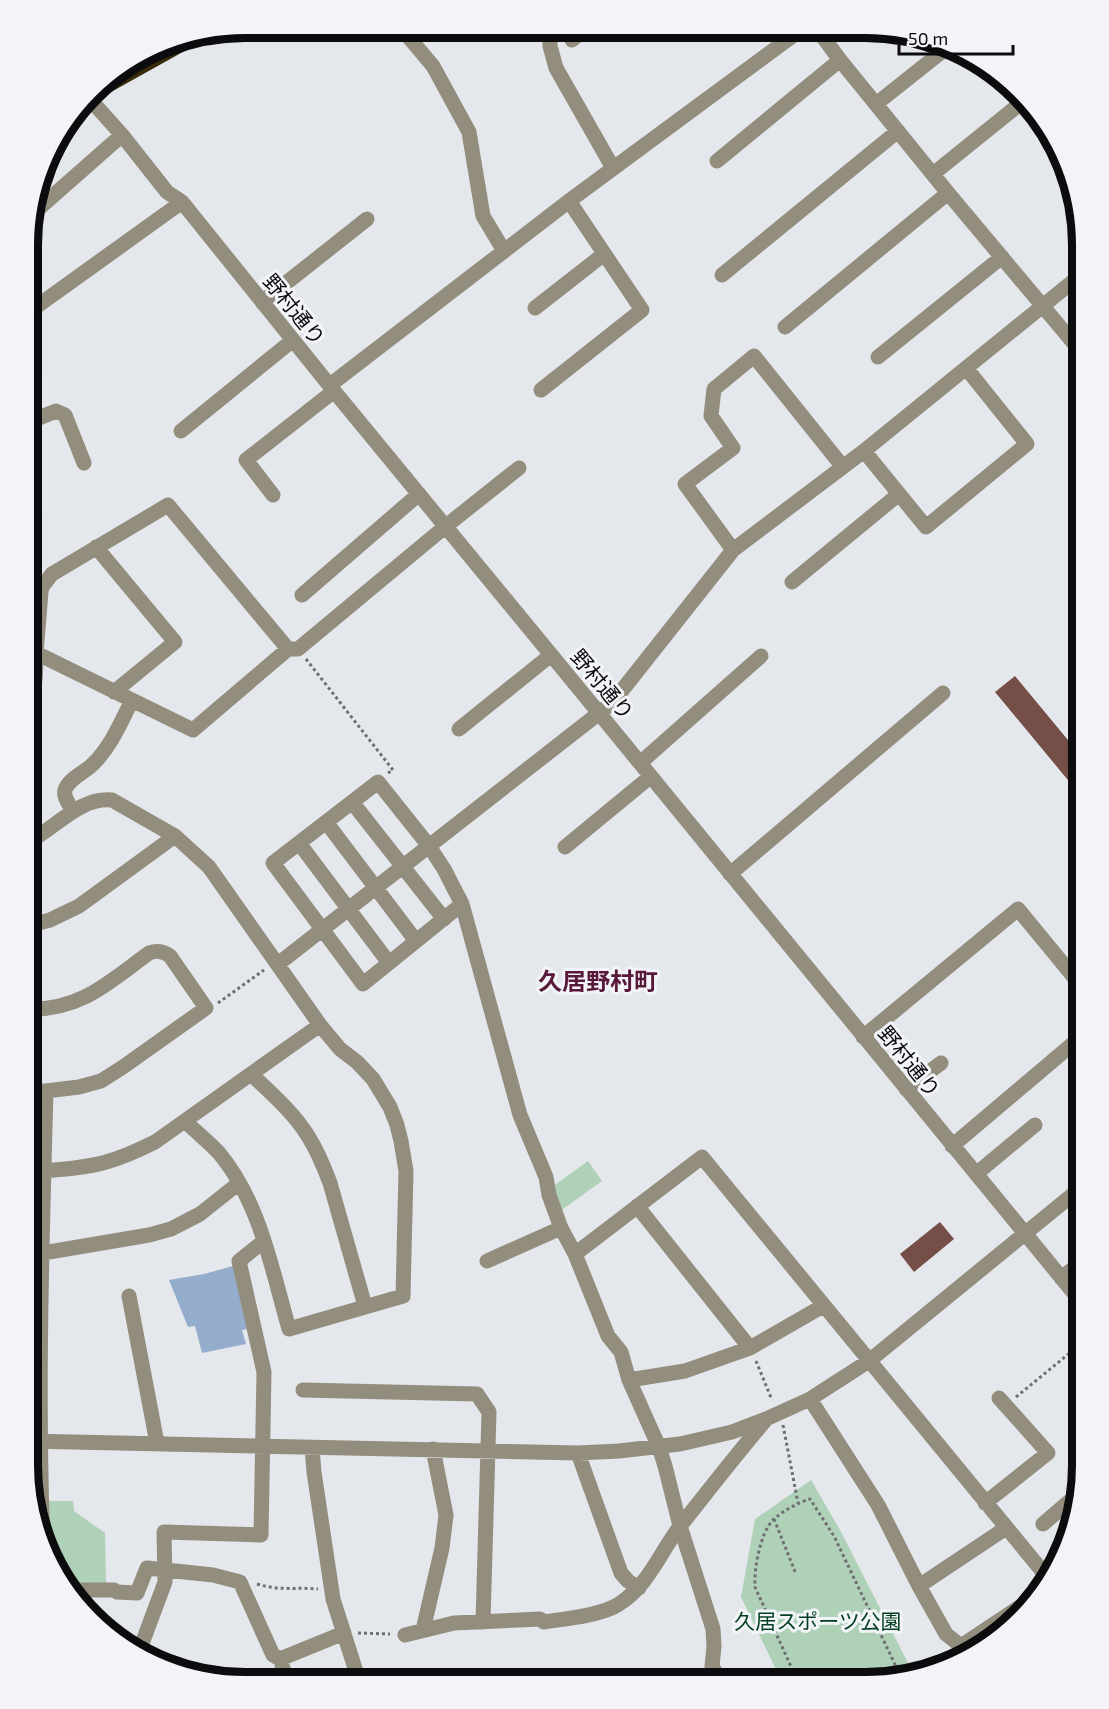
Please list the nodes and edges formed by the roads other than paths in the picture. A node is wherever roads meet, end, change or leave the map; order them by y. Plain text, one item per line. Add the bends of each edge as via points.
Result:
1 (409, 38) edge
2 (550, 38) edge
3 (574, 38) edge
4 (790, 38) edge
5 (824, 38) edge
6 (572, 40) dead end
7 (941, 52) edge
8 (840, 60) junction
9 (150, 61) edge
10 (128, 73) edge
11 (95, 102) edge
12 (876, 105) junction
13 (1018, 106) edge
14 (898, 131) junction
15 (122, 135) junction
16 (717, 161) dead end
17 (613, 168) junction
18 (933, 174) junction
19 (948, 193) junction
20 (569, 201) junction
21 (182, 202) junction
22 (42, 206) edge
23 (367, 219) dead end
24 (504, 251) junction
25 (604, 254) junction
26 (1002, 256) junction
27 (722, 275) dead end
28 (1072, 282) edge
29 (262, 302) junction
30 (38, 306) edge
31 (1042, 306) junction
32 (535, 308) dead end
33 (785, 327) dead end
34 (293, 340) junction
35 (1072, 341) edge
36 (878, 357) dead end
37 (966, 368) junction
38 (332, 388) junction
39 (542, 390) dead end
40 (38, 418) edge
41 (181, 431) dead end
42 (864, 450) junction
43 (84, 463) dead end
44 (843, 467) junction
45 (519, 468) dead end
46 (419, 494) junction
47 (898, 494) junction
48 (273, 495) dead end
49 (446, 526) junction
50 (96, 547) junction
51 (733, 550) junction
52 (792, 582) dead end
53 (302, 595) dead end
54 (38, 631) edge
55 (293, 649) junction
56 (38, 654) edge
57 (551, 655) junction
58 (761, 656) dead end
59 (114, 692) junction
60 (943, 693) dead end
61 (132, 700) junction
62 (599, 712) junction
63 (459, 729) dead end
64 (640, 763) junction
65 (651, 777) junction
66 (352, 802) junction
67 (74, 811) junction
68 (326, 822) junction
69 (175, 836) junction
70 (443, 836) junction
71 (38, 837) edge
72 (299, 843) junction
73 (429, 846) junction
74 (565, 847) dead end
75 (402, 867) junction
76 (444, 869) junction
77 (730, 874) junction
78 (375, 888) junction
79 (462, 904) junction
80 (349, 908) junction
81 (444, 919) junction
82 (38, 923) edge
83 (322, 929) junction
84 (416, 941) junction
85 (276, 961) junction
86 (389, 963) junction
87 (1071, 974) edge
88 (38, 1009) edge
89 (320, 1025) junction
90 (863, 1037) junction
91 (1071, 1045) edge
92 (941, 1063) dead end
93 (251, 1074) junction
94 (906, 1089) junction
95 (38, 1091) edge
96 (46, 1091) junction
97 (185, 1121) junction
98 (1035, 1125) dead end
99 (952, 1146) junction
100 (44, 1171) junction
101 (976, 1174) junction
102 (239, 1183) junction
103 (1071, 1196) edge
104 (637, 1206) junction
105 (561, 1228) junction
106 (1025, 1234) junction
107 (264, 1241) junction
108 (43, 1253) junction
109 (575, 1254) junction
110 (487, 1261) dead end
111 (1071, 1270) edge
112 (1061, 1278) junction
113 (1071, 1290) edge
114 (129, 1296) dead end
115 (366, 1306) junction
116 (823, 1306) junction
117 (38, 1318) edge
118 (750, 1348) junction
119 (869, 1361) junction
120 (629, 1380) junction
121 (303, 1390) dead end
122 (810, 1399) junction
123 (1002, 1402) road end
124 (766, 1419) junction
125 (38, 1441) edge
126 (157, 1443) junction
127 (262, 1445) junction
128 (659, 1447) junction
129 (312, 1448) junction
130 (433, 1449) junction
131 (488, 1450) junction
132 (578, 1453) junction
133 (985, 1503) junction
134 (1067, 1503) edge
135 (1043, 1524) dead end
136 (680, 1526) junction
137 (1006, 1528) junction
138 (165, 1569) junction
139 (1042, 1571) edge
140 (919, 1586) junction
141 (639, 1588) junction
142 (79, 1590) edge
143 (483, 1622) junction
144 (423, 1630) junction
145 (344, 1633) junction
146 (405, 1635) road end
147 (142, 1644) edge
148 (962, 1647) edge
149 (280, 1659) junction
150 (284, 1672) edge
151 (356, 1672) edge
152 (713, 1672) edge

1 - 24 street via 433,66 469,132 483,216
2 - 17 street via 556,68
3 - 6 street
4 - 17 street
5 - 8 street
7 - 12 street
8 - 12 street
8 - 16 street
9 - 10 highway
11 - 15 street, 野村通り
12 - 14 street
13 - 18 street
14 - 18 street
14 - 27 street
15 - 21 street, 野村通り via 167,192
15 - 22 street
17 - 20 street
18 - 19 street
19 - 26 street
19 - 33 street
20 - 24 street
20 - 25 street
21 - 29 street, 野村通り
21 - 30 street
23 - 29 street
24 - 38 street
25 - 32 street
25 - 39 street via 642,310
26 - 31 street
26 - 36 street
28 - 31 street
29 - 34 street, 野村通り
31 - 35 street
31 - 37 street
34 - 38 street, 野村通り
34 - 41 street
37 - 42 street
37 - 47 street via 1027,444 926,527
38 - 46 street, 野村通り
38 - 48 street via 246,460
40 - 43 street via 56,411 65,415
42 - 44 street
42 - 47 street
44 - 51 street
44 - 51 street via 754,356 714,389 711,416 733,448 685,484
45 - 49 street
46 - 49 street, 野村通り
46 - 53 street
47 - 52 street
49 - 55 street
49 - 57 street, 野村通り
50 - 54 street via 52,574 42,587
50 - 55 street via 168,505
50 - 59 street via 175,642
51 - 62 street via 612,703
55 - 61 street via 193,730
56 - 59 street
57 - 62 street, 野村通り
57 - 63 street
58 - 64 street
59 - 61 street
60 - 77 street
61 - 67 street via 114,736 93,764 67,785 65,797
62 - 64 street, 野村通り
62 - 70 street
64 - 65 street, 野村通り
65 - 74 street
65 - 77 street, 野村通り
66 - 68 street
66 - 73 street via 378,782
66 - 75 street
67 - 69 street via 90,802 112,800
67 - 71 street
68 - 72 street
68 - 78 street
69 - 82 street via 79,906
69 - 85 street via 209,867
70 - 73 street
70 - 76 street
72 - 80 street
72 - 83 street via 273,863
73 - 75 street
73 - 76 street
75 - 78 street
75 - 81 street
76 - 79 street
77 - 90 street, 野村通り
78 - 80 street
78 - 84 street
79 - 81 street
79 - 105 street via 520,1115 546,1177
80 - 83 street
80 - 86 street
81 - 84 street
83 - 85 street
83 - 86 street via 363,984
84 - 86 street
85 - 89 street
87 - 90 street via 1018,909
88 - 96 street via 57,1008 82,999 157,951 170,956 206,1008 100,1081
89 - 93 street
89 - 115 street via 377,1085 390,1107 406,1171 403,1296
90 - 94 street, 野村通り
91 - 99 street
92 - 94 street
93 - 97 street
93 - 115 street via 290,1113 324,1166
94 - 99 street, 野村通り
95 - 96 street
96 - 100 street
97 - 100 street via 132,1153 84,1167
97 - 102 street via 219,1154
98 - 101 street
99 - 101 street, 野村通り
100 - 108 street
101 - 106 street, 野村通り
102 - 107 street
102 - 108 street via 200,1214 171,1228
103 - 106 street
104 - 109 street
104 - 116 street via 702,1156
104 - 118 street
105 - 109 street
105 - 110 street
106 - 112 street, 野村通り
106 - 119 street
107 - 115 street via 289,1329
107 - 127 street via 239,1261 264,1372
108 - 117 street
109 - 120 street via 608,1336 621,1352
111 - 112 street
112 - 113 street, 野村通り
114 - 126 street
116 - 118 street
116 - 119 street
118 - 120 street via 685,1371
119 - 122 street
119 - 133 street
120 - 128 street
121 - 131 street via 477,1394 489,1412
122 - 124 street via 776,1406
122 - 140 street via 878,1505
123 - 133 street via 1048,1453
124 - 128 street via 732,1432
124 - 136 street
125 - 126 street
126 - 127 street
127 - 129 street
127 - 138 street via 261,1534 164,1532
128 - 132 street
128 - 136 street
129 - 130 street
129 - 145 street via 332,1591
130 - 131 street
130 - 144 street via 446,1515
131 - 132 street
131 - 143 street
132 - 141 street via 621,1573
133 - 137 street
134 - 135 street
136 - 141 street
136 - 152 street via 713,1629
137 - 139 street
137 - 140 street
138 - 142 street via 147,1568 137,1593
138 - 147 street via 162,1592
138 - 149 street via 240,1581 273,1655
140 - 148 street via 946,1634
141 - 143 street via 619,1605 607,1609 544,1622
143 - 144 street
144 - 146 street
145 - 149 street
145 - 151 street
149 - 150 street

